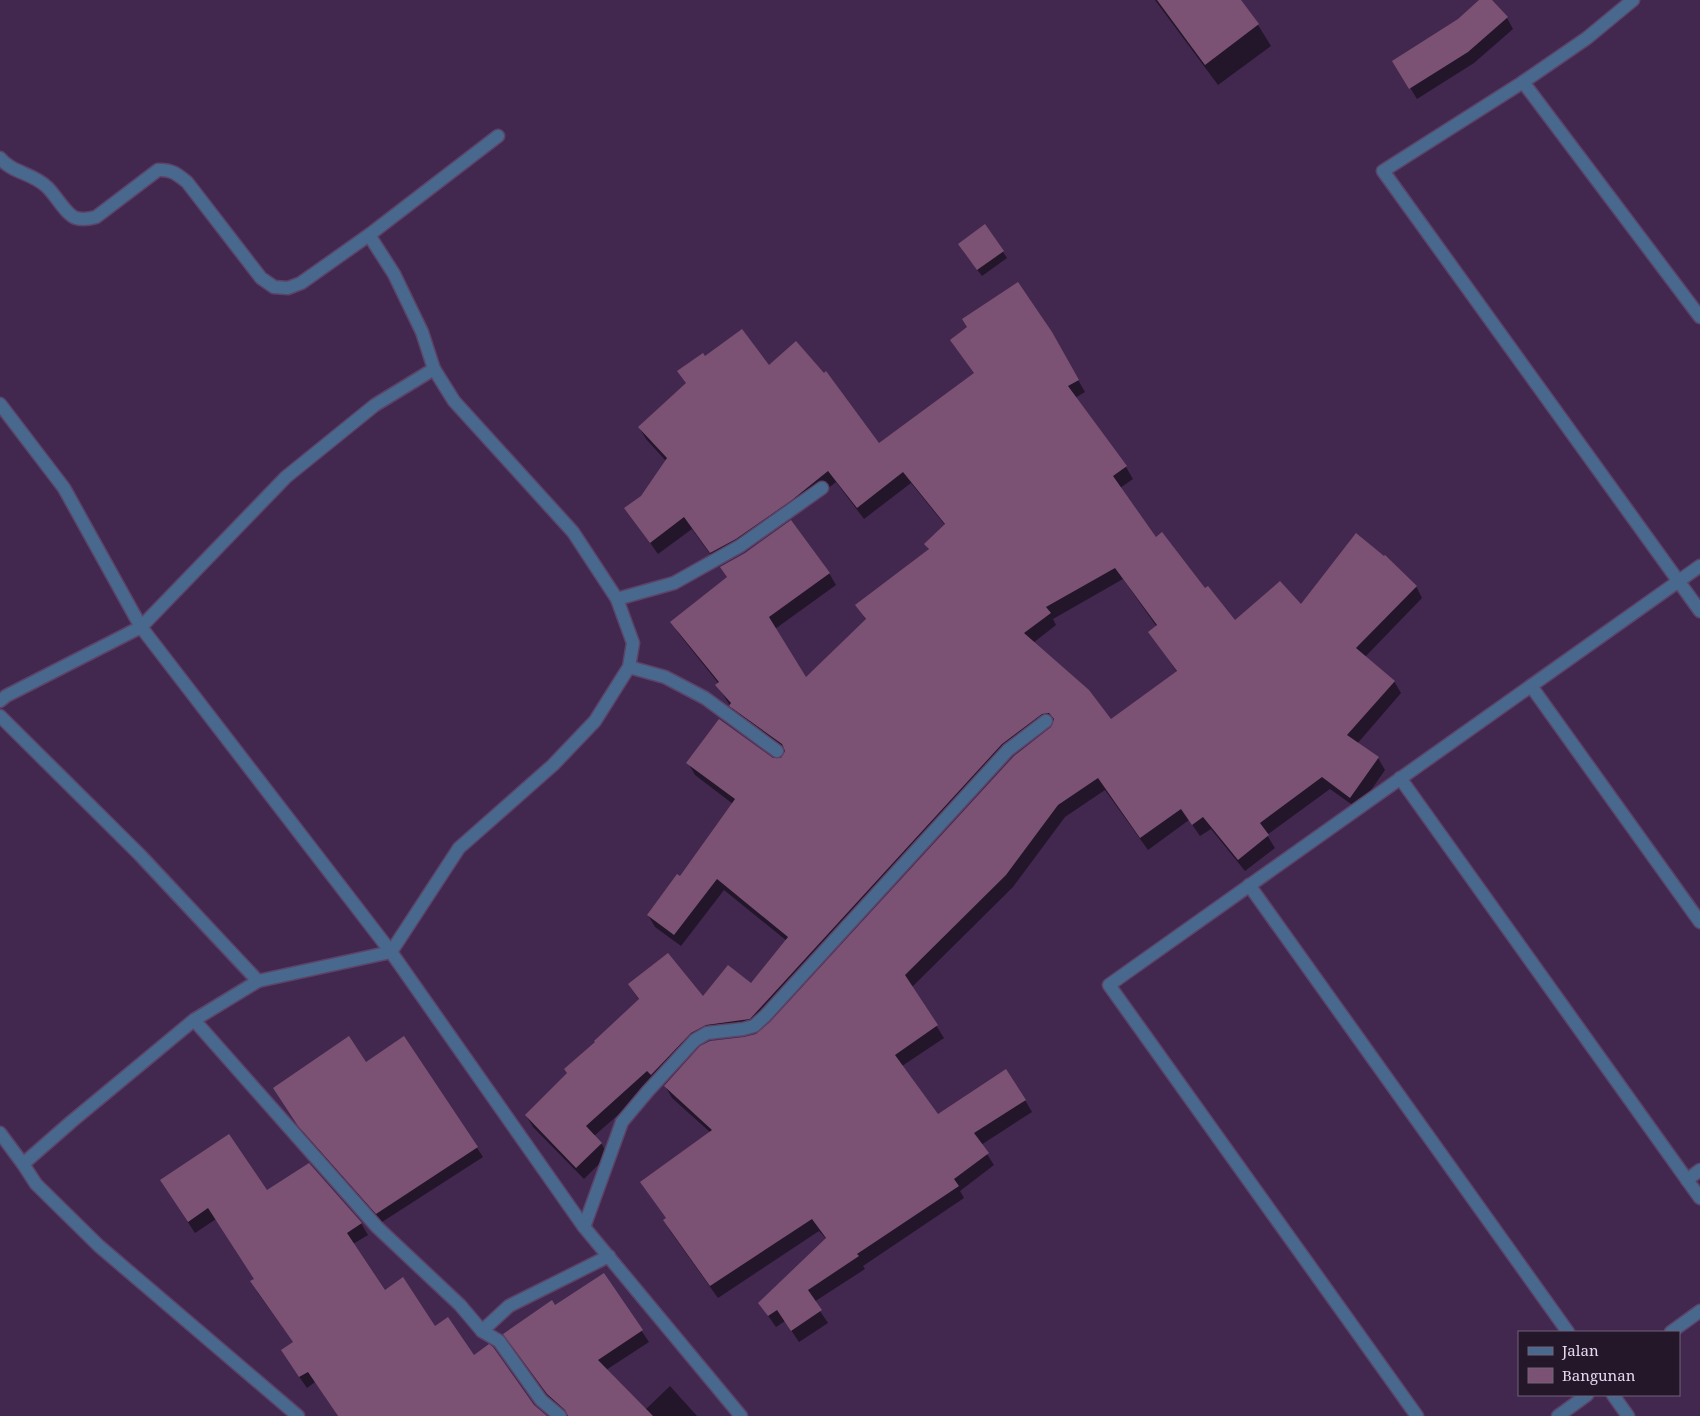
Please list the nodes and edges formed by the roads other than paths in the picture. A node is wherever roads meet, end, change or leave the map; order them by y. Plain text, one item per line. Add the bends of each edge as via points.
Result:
1 (1633, 0) edge
2 (1523, 82) junction
3 (498, 136) dead end
4 (0, 158) edge
5 (369, 235) junction
6 (1700, 317) edge
7 (434, 369) junction
8 (0, 404) edge
9 (822, 488) dead end
10 (1700, 566) edge
11 (1679, 581) junction
12 (616, 599) junction
13 (1700, 611) edge
14 (141, 627) junction
15 (629, 667) junction
16 (1531, 686) junction
17 (0, 701) edge
18 (0, 716) edge
19 (1046, 722) dead end
20 (776, 751) dead end
21 (1400, 778) junction
22 (1249, 886) junction
23 (1700, 922) edge
24 (391, 952) junction
25 (258, 981) junction
26 (194, 1020) junction
27 (0, 1133) edge
28 (23, 1164) junction
29 (1700, 1170) edge
30 (1687, 1180) junction
31 (1700, 1198) edge
32 (584, 1227) junction
33 (609, 1256) junction
34 (1700, 1311) edge
35 (482, 1331) junction
36 (1567, 1331) edge
37 (1672, 1331) edge
38 (1586, 1396) edge
39 (1613, 1396) edge
40 (298, 1416) edge
41 (560, 1416) edge
42 (741, 1416) edge
43 (1417, 1416) edge
44 (1558, 1416) edge
45 (1628, 1416) edge

1 - 2 street via 1587,38
2 - 6 street
2 - 11 street via 1384,171
3 - 5 street
4 - 5 street via 6,166 35,178 47,187 74,218 85,219 96,217 158,170 175,172 187,182 261,278 274,286 288,288 302,282
5 - 7 street via 394,274 422,332
7 - 12 street via 454,401 573,532
7 - 14 street via 375,405 286,477
8 - 14 street via 64,488
9 - 12 street via 740,546 674,583
10 - 11 street
11 - 13 street
11 - 16 street
12 - 15 street via 633,643
14 - 17 street
14 - 24 street
15 - 20 street via 665,677 705,698
15 - 24 street via 595,721 554,765 459,848
16 - 21 street
16 - 23 street
18 - 25 street via 140,854
19 - 32 street via 1008,750 765,1016 754,1026 707,1033 695,1040 648,1091 622,1122
21 - 22 street
21 - 30 street
22 - 36 street
22 - 43 street via 1109,985
24 - 25 street
24 - 32 street
25 - 26 street
26 - 28 street
26 - 35 street via 377,1228 460,1305
27 - 28 street
28 - 40 street via 36,1184 99,1246
29 - 30 street
30 - 31 street
32 - 33 street
33 - 35 street via 509,1306
33 - 42 street
34 - 37 street
35 - 41 street via 499,1341 541,1400
38 - 44 street
39 - 45 street

